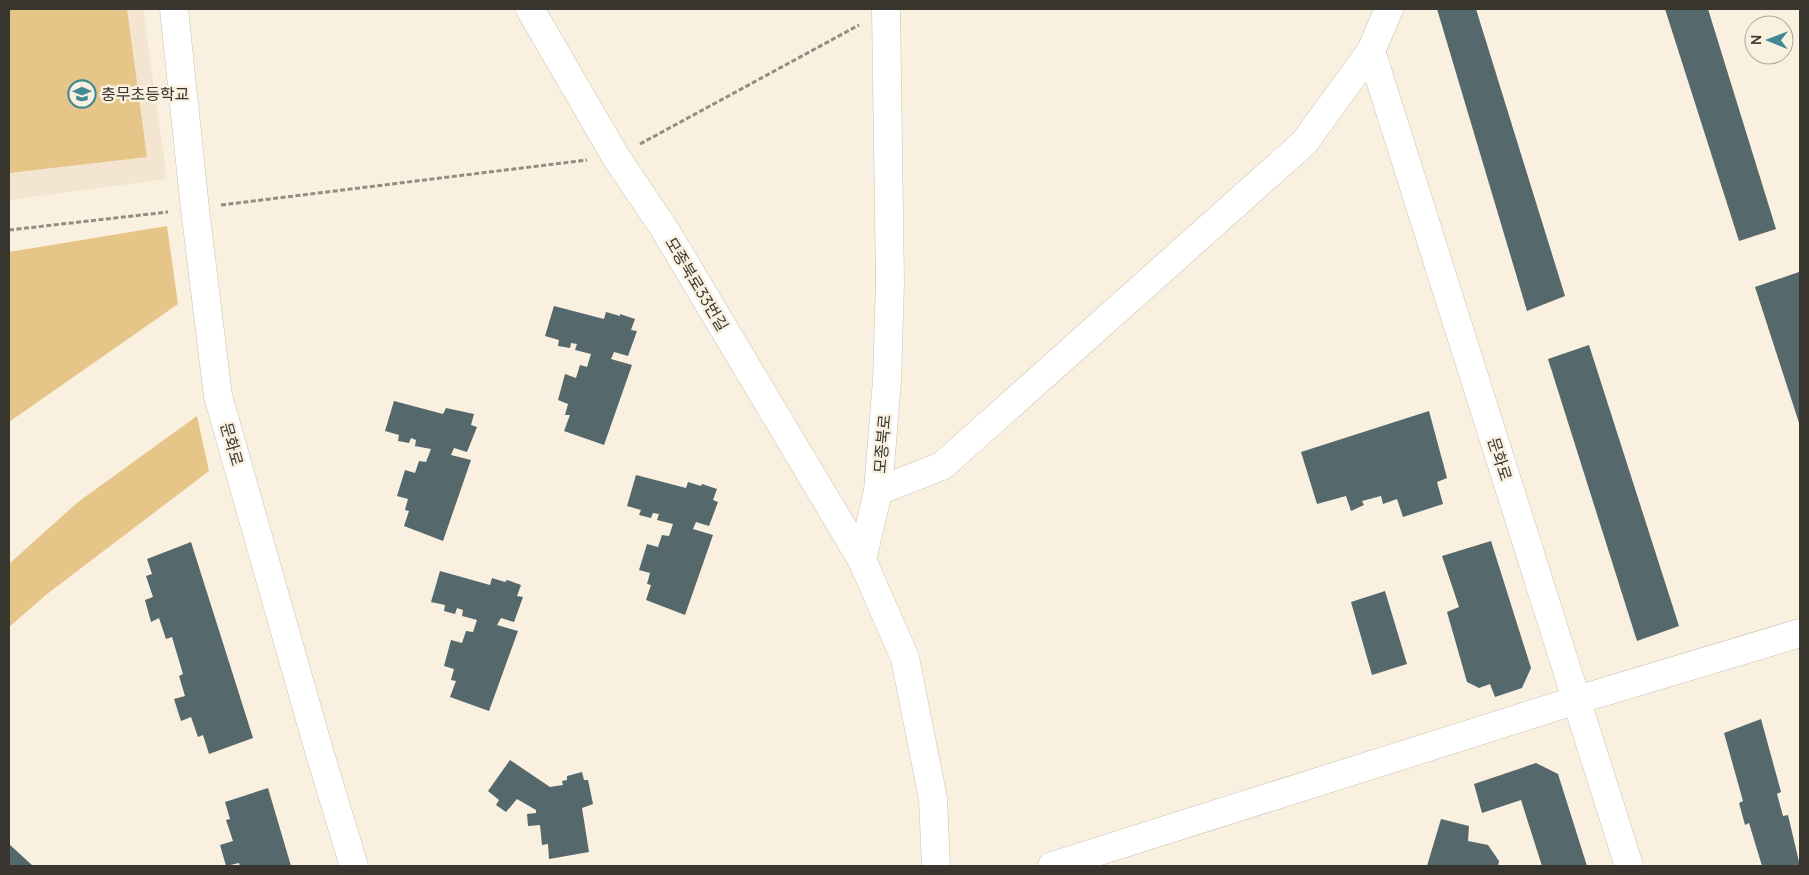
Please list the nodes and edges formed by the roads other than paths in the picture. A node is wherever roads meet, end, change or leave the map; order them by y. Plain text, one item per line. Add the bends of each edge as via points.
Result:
1 (174, 9) edge
2 (530, 9) edge
3 (1389, 9) edge
4 (886, 10) edge
5 (1371, 51) junction
6 (878, 492) junction
7 (862, 560) junction
8 (1800, 633) edge
9 (1577, 700) junction
10 (354, 866) edge
11 (936, 866) edge
12 (1052, 866) edge
13 (1629, 866) edge

1 - 10 street, 문화로 via 194,209 218,396
2 - 7 street, 모종북로33번길 via 616,157 665,230
3 - 5 street
4 - 6 street, 모종북로 via 890,282 887,381
5 - 6 street via 1304,143 942,466
5 - 9 street, 문화로
6 - 7 street, 모종북로
7 - 11 street via 905,658 933,798
8 - 9 street
9 - 12 street
9 - 13 street, 문화로

